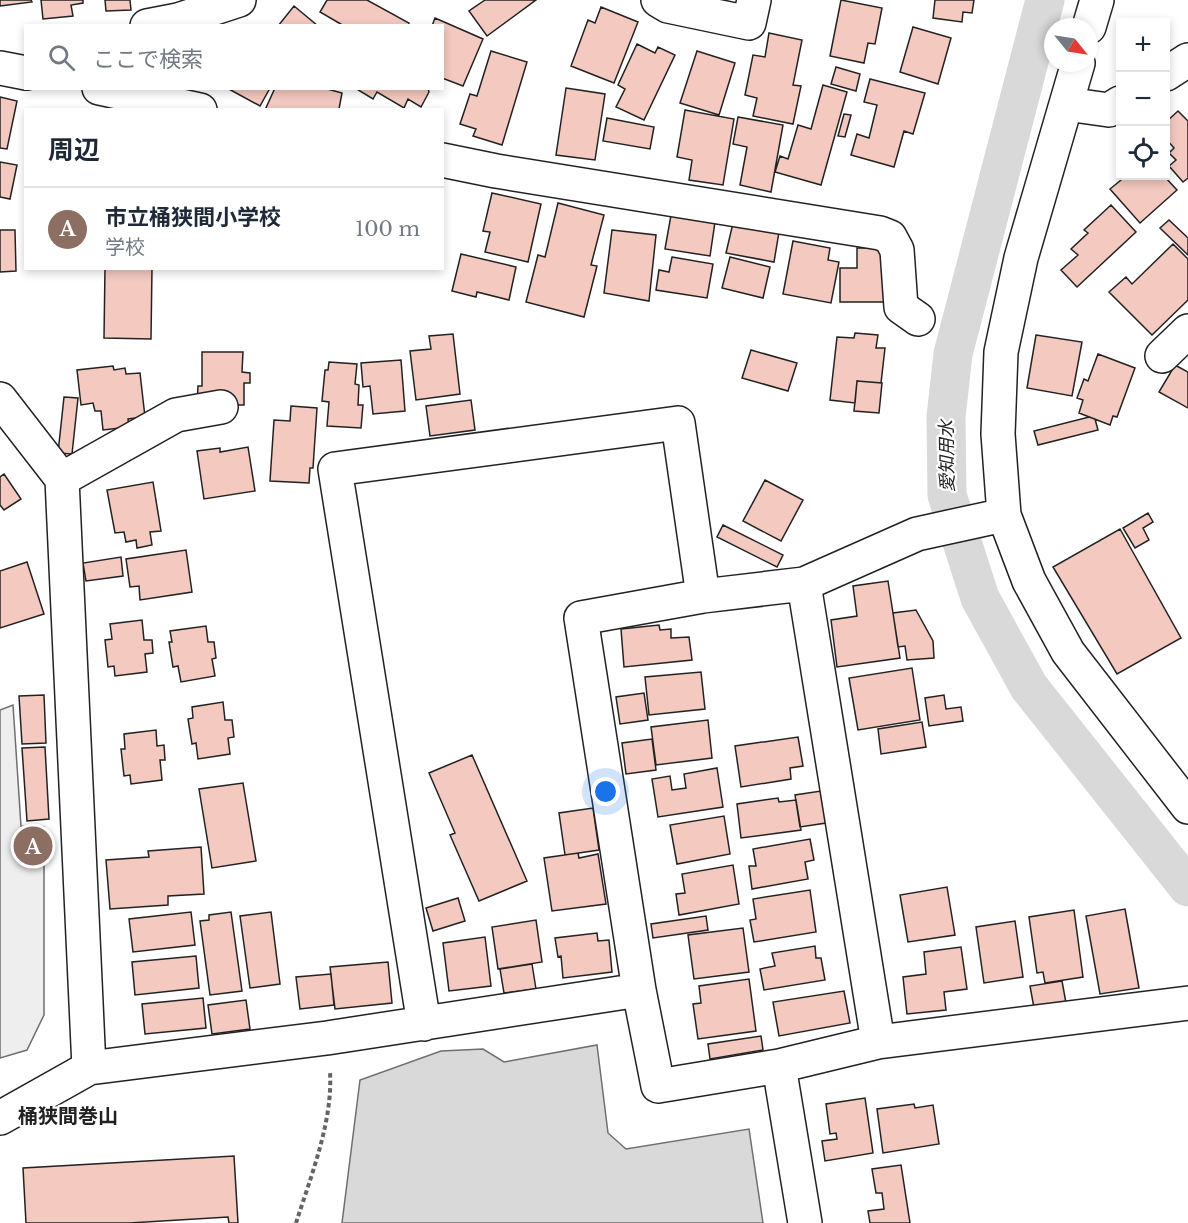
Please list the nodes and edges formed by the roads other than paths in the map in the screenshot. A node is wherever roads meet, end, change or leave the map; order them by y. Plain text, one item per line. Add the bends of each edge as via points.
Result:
1 (238, 0) edge
2 (658, 0) edge
3 (754, 0) edge
4 (1097, 0) edge
5 (166, 15) edge
6 (1092, 18) edge
7 (24, 48) edge
8 (0, 53) edge
9 (1188, 60) edge
10 (0, 68) edge
11 (1075, 72) edge
12 (1169, 72) edge
13 (24, 73) edge
14 (108, 90) edge
15 (1066, 104) junction
16 (1116, 106) edge
17 (191, 108) edge
18 (444, 160) edge
19 (918, 319) dead end
20 (1188, 332) edge
21 (1162, 356) dead end
22 (0, 399) edge
23 (221, 407) dead end
24 (62, 479) junction
25 (1004, 515) junction
26 (804, 584) junction
27 (703, 596) junction
28 (1187, 803) edge
29 (639, 990) junction
30 (1188, 1003) edge
31 (424, 1024) junction
32 (879, 1042) junction
33 (779, 1066) junction
34 (89, 1068) junction
35 (0, 1118) edge
36 (805, 1223) edge

1 - 5 street
2 - 3 street via 668,6 749,23
4 - 6 street
7 - 8 street
9 - 12 street
10 - 13 street
11 - 15 street
14 - 17 street
15 - 16 street via 1109,110
15 - 25 street via 1021,258 1001,352 998,434
18 - 19 street via 880,233 890,237 897,250 901,307
20 - 21 street
22 - 24 street
23 - 24 street via 176,415
24 - 34 street
25 - 26 street via 917,534
25 - 28 street via 1029,581 1068,652
26 - 27 street
26 - 32 street
27 - 29 street via 581,618
27 - 31 street via 678,423 335,469
29 - 31 street
29 - 33 street via 658,1086
30 - 32 street
31 - 34 street
32 - 33 street
33 - 36 street
34 - 35 street

